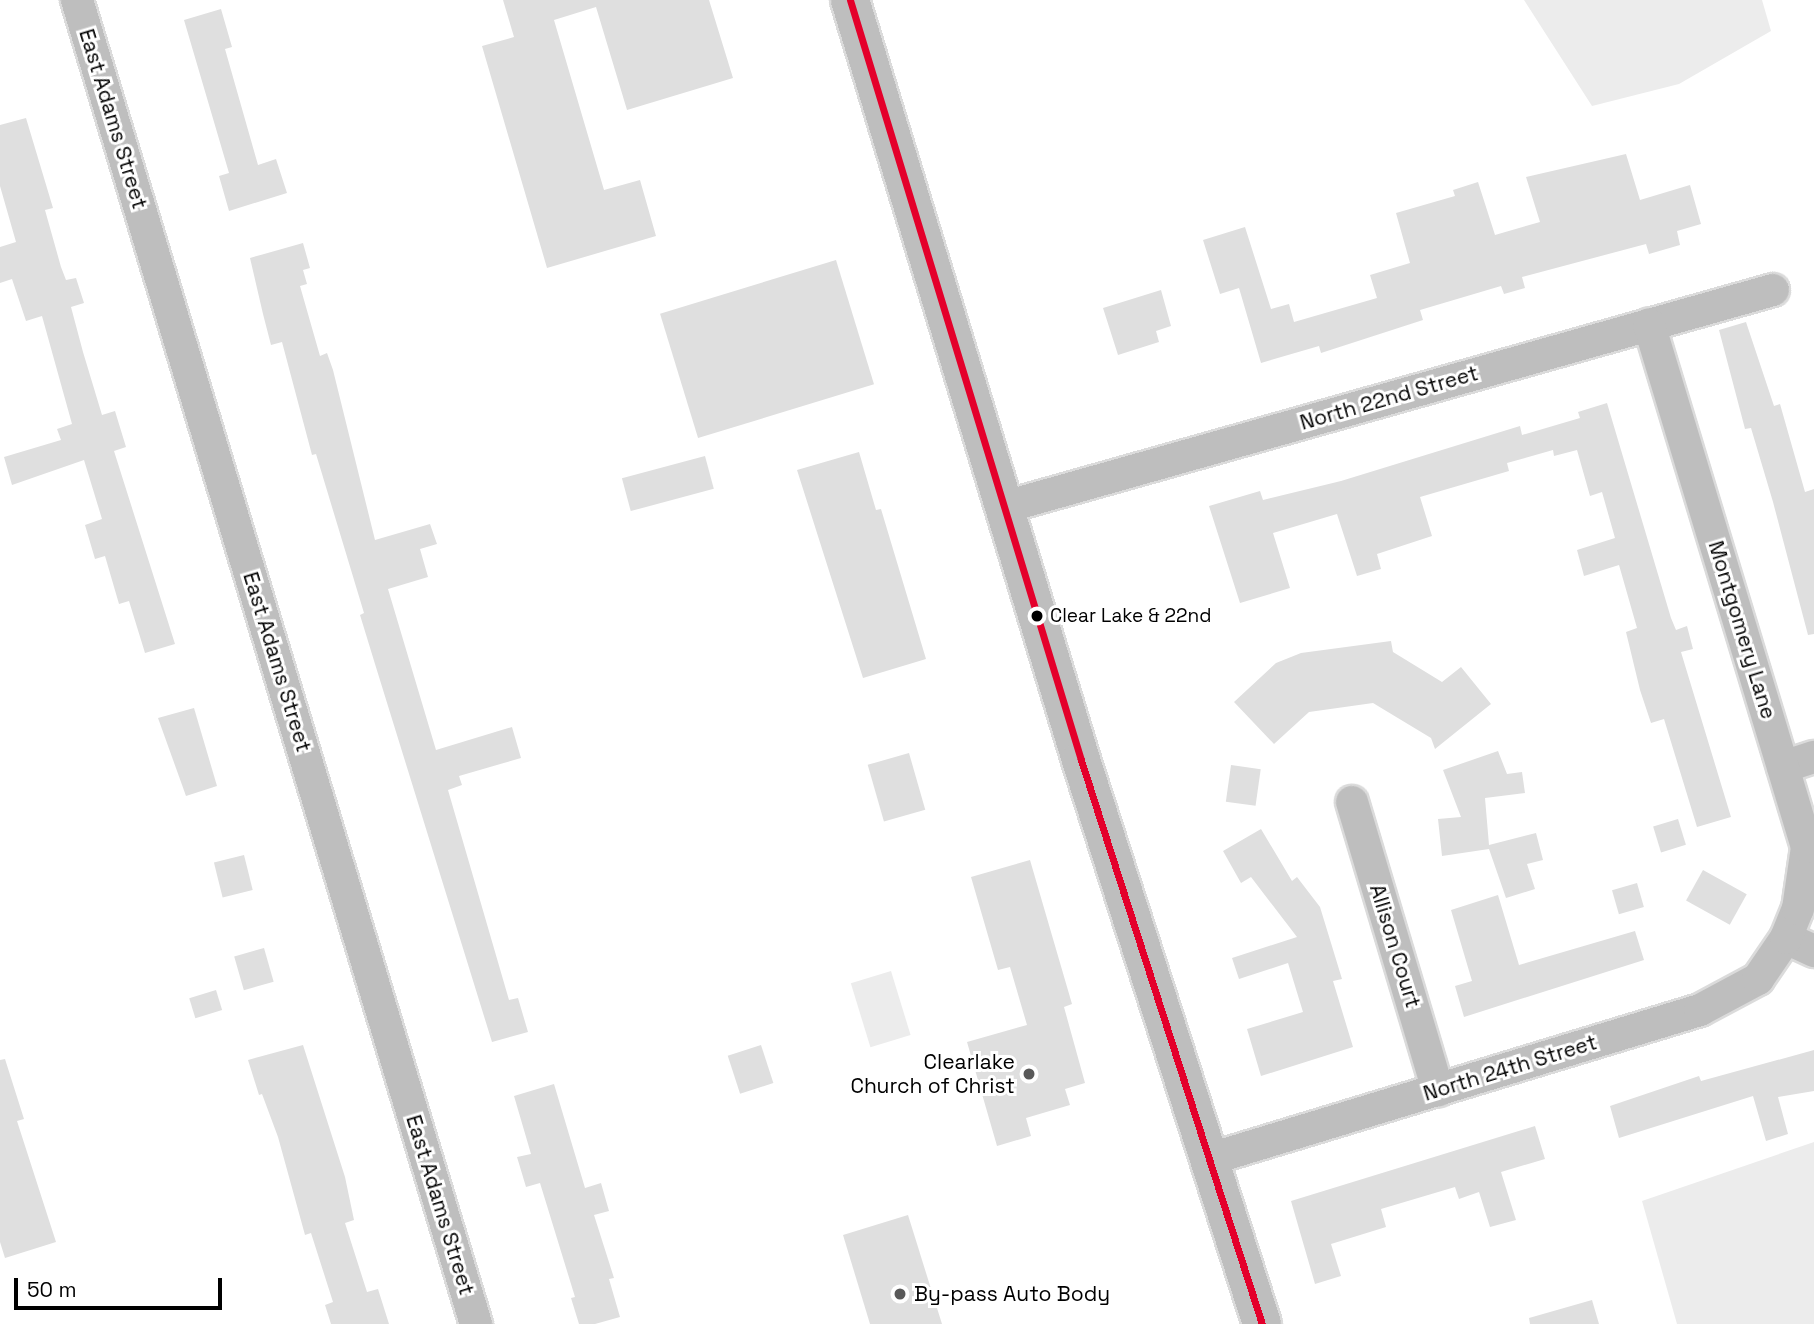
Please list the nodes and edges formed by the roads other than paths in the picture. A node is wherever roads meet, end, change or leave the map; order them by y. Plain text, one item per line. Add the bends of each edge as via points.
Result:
1 (77, 0) edge
2 (850, 0) edge
3 (1773, 290) dead end
4 (1649, 324) junction
5 (1005, 507) junction
6 (1814, 757) edge
7 (1783, 767) junction
8 (1352, 802) dead end
9 (1786, 938) junction
10 (1814, 951) edge
11 (1438, 1090) junction
12 (1210, 1159) junction
13 (476, 1324) edge
14 (1262, 1324) edge

1 - 13 street, East Adams Street
2 - 5 main road
3 - 4 street, North 22nd Street
4 - 5 street, North 22nd Street
4 - 7 street, Montgomery Lane
5 - 12 main road
6 - 7 street
7 - 9 street, Montgomery Lane via 1807,847 1798,909
8 - 11 street, Allison Court
9 - 10 street
9 - 11 street, North 24th Street via 1758,979 1729,998
11 - 12 street, North 24th Street
12 - 14 main road

